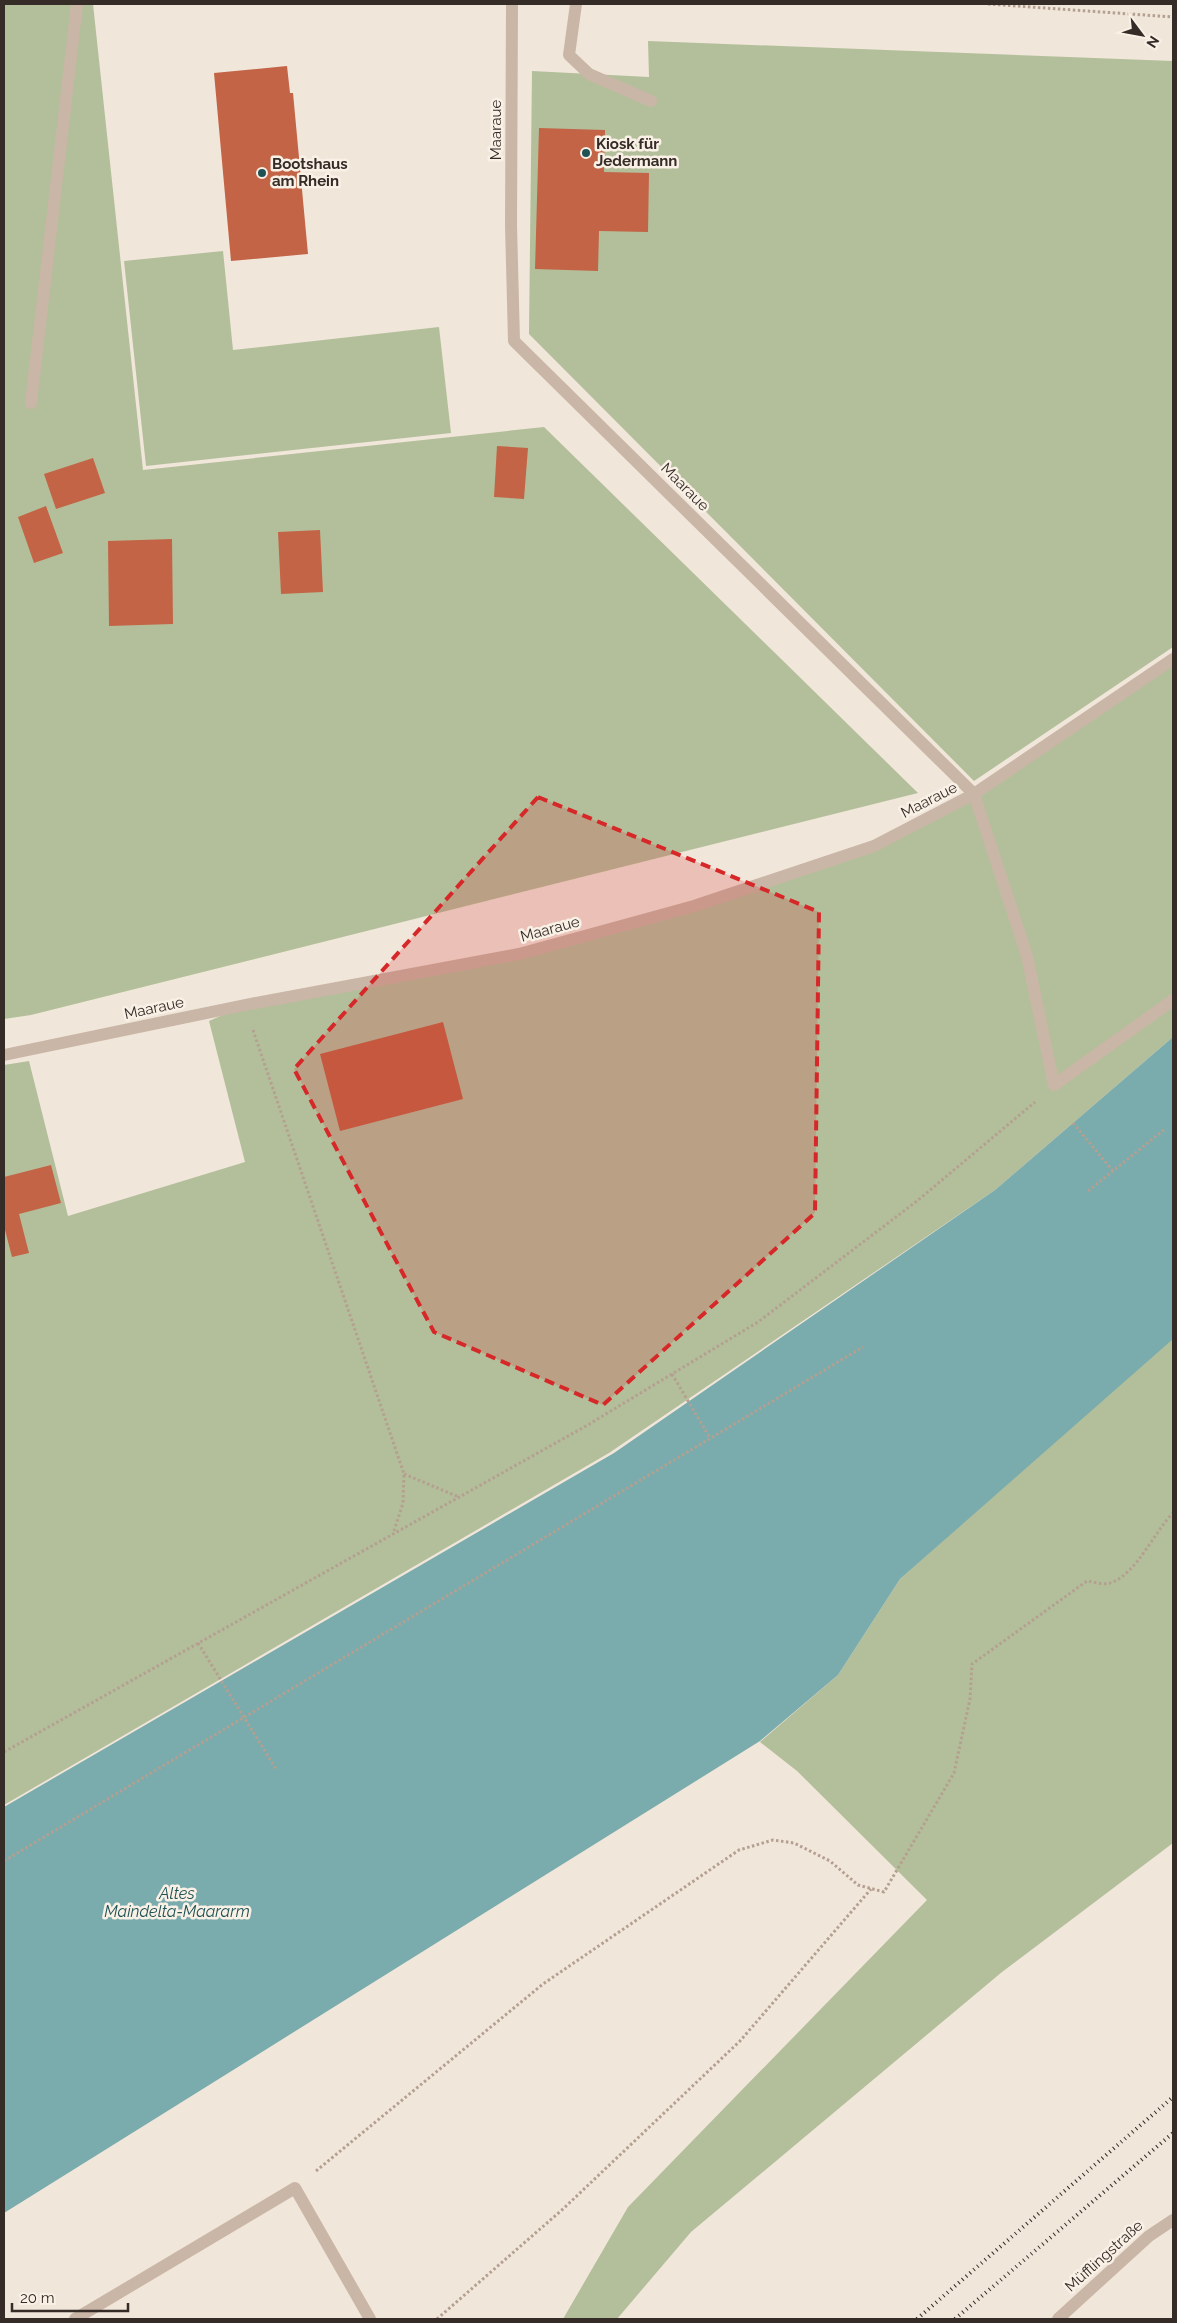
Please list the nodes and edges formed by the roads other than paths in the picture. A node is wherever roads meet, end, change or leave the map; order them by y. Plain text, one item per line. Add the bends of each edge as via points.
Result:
1 (77, 4) edge
2 (512, 4) edge
3 (576, 4) edge
4 (651, 101) dead end
5 (31, 403) dead end
6 (1173, 659) edge
7 (974, 794) junction
8 (1173, 1000) edge
9 (4, 1055) edge
10 (1173, 2220) edge
11 (368, 2314) edge
12 (74, 2319) edge
13 (1058, 2319) edge

1 - 5 street
2 - 7 street, Maaraue via 514,340
3 - 4 street via 569,55 589,74
6 - 7 street
7 - 8 street via 1027,956 1054,1085
7 - 9 street, Maaraue via 874,846 694,906 519,954
10 - 13 street, Müfflingstraße via 1149,2236
11 - 12 street via 295,2188

